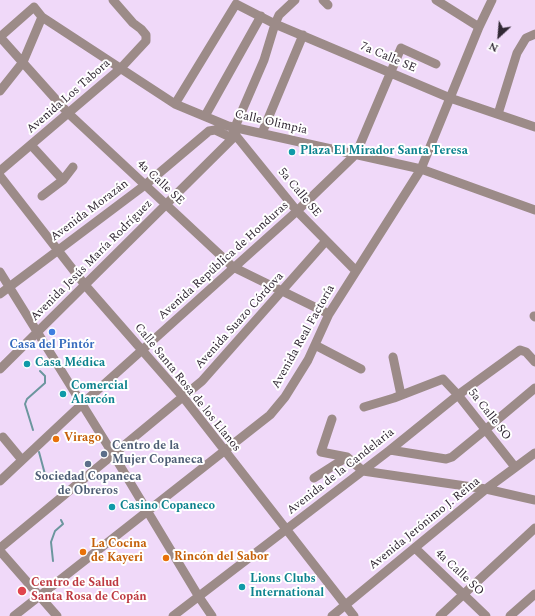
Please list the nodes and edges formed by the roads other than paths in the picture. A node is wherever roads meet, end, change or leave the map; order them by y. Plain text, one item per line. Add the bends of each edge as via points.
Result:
1 (113, 0) edge
2 (295, 0) edge
3 (436, 0) edge
4 (492, 0) edge
5 (35, 3) edge
6 (42, 16) junction
7 (261, 16) junction
8 (275, 24) junction
9 (479, 27) junction
10 (535, 34) edge
11 (303, 35) junction
12 (0, 37) edge
13 (23, 62) junction
14 (436, 64) dead end
15 (120, 69) junction
16 (390, 72) junction
17 (0, 91) edge
18 (450, 98) junction
19 (175, 104) junction
20 (68, 113) junction
21 (498, 114) junction
22 (205, 116) junction
23 (535, 127) edge
24 (233, 132) junction
25 (262, 133) junction
26 (31, 145) junction
27 (356, 154) junction
28 (72, 167) dead end
29 (421, 169) junction
30 (0, 171) edge
31 (0, 176) edge
32 (63, 180) junction
33 (144, 185) junction
34 (42, 196) dead end
35 (166, 204) junction
36 (535, 210) edge
37 (297, 211) junction
38 (325, 242) junction
39 (58, 250) junction
40 (233, 267) junction
41 (356, 271) junction
42 (0, 272) edge
43 (85, 285) junction
44 (9, 288) junction
45 (282, 291) junction
46 (0, 294) edge
47 (329, 314) junction
48 (37, 333) junction
49 (315, 345) junction
50 (143, 350) junction
51 (393, 357) dead end
52 (535, 362) edge
53 (0, 369) edge
54 (361, 369) dead end
55 (535, 388) edge
56 (401, 395) junction
57 (458, 395) junction
58 (183, 397) junction
59 (82, 404) junction
60 (364, 407) dead end
61 (332, 419) dead end
62 (486, 430) junction
63 (3, 437) dead end
64 (390, 450) junction
65 (223, 451) junction
66 (321, 452) junction
67 (535, 453) edge
68 (113, 454) junction
69 (347, 457) junction
70 (22, 460) junction
71 (515, 467) junction
72 (327, 469) junction
73 (363, 471) junction
74 (314, 478) dead end
75 (0, 481) edge
76 (486, 489) junction
77 (535, 500) edge
78 (147, 511) junction
79 (535, 528) edge
80 (285, 530) junction
81 (0, 548) edge
82 (415, 548) junction
83 (0, 551) edge
84 (535, 594) edge
85 (464, 595) junction
86 (40, 596) junction
87 (199, 597) junction
88 (345, 606) junction
89 (14, 616) edge
90 (57, 616) edge
91 (173, 616) edge
92 (212, 616) edge
93 (332, 616) edge
94 (354, 616) edge
95 (440, 616) edge
96 (486, 616) edge
97 (510, 616) edge

1 - 15 street, Avenida Los Tabora via 146,35 146,41 140,49
2 - 8 street via 279,15
3 - 9 street
4 - 9 street, Avenida Real Factoría
5 - 6 street, Calle Olimpia
5 - 12 street
6 - 13 street
6 - 15 street, Calle Olimpia
7 - 8 street, 7a Calle SE
7 - 19 street, 7a Calle SE via 236,4
7 - 22 street
8 - 11 street, 7a Calle SE
8 - 24 street via 264,60
9 - 18 street, Avenida Real Factoría
10 - 21 street via 526,38 517,53
11 - 16 street, 7a Calle SE
11 - 25 street
12 - 13 street, 4a Calle SE
13 - 17 street
13 - 20 street, 4a Calle SE
14 - 16 street via 401,48
15 - 19 street, Calle Olimpia
15 - 20 street, Avenida Los Tabora
16 - 18 street, 7a Calle SE
16 - 27 street
18 - 21 street, 7a Calle SE
18 - 29 street, Avenida Real Factoría
19 - 22 street, Calle Olimpia
20 - 26 street, Avenida Los Tabora
20 - 33 street, 4a Calle SE
21 - 23 street, 7a Calle SE
22 - 24 street, Calle Olimpia
24 - 25 street, Calle Olimpia
24 - 33 street, Avenida Morazán via 208,131
24 - 35 street, Avenida Jesús María Rodríguez
24 - 37 street, 5a Calle SE
25 - 27 street, Calle Olimpia
26 - 30 street, Avenida Los Tabora
26 - 32 street
27 - 29 street, Calle Olimpia
27 - 37 street, Avenida República de Honduras
28 - 32 street
29 - 36 street, Calle Olimpia
29 - 41 street, Avenida Real Factoría
31 - 39 street, Calle Santa Rosa de los Llanos
32 - 34 street
33 - 35 street, 4a Calle SE
33 - 39 street, Avenida Morazán
35 - 40 street, 4a Calle SE
35 - 43 street, Avenida Jesús María Rodríguez
37 - 38 street, 5a Calle SE
37 - 40 street, Avenida República de Honduras
38 - 41 street, 5a Calle SE
38 - 45 street, Avenida Suazo Córdova
39 - 43 street, Calle Santa Rosa de los Llanos
39 - 44 street, Avenida Morazán
40 - 45 street, 4a Calle SE
40 - 50 street, Avenida República de Honduras
41 - 47 street, Avenida Real Factoría
42 - 44 street
43 - 48 street, Avenida Jesús María Rodríguez
43 - 50 street, Calle Santa Rosa de los Llanos
44 - 46 street, Avenida Morazán
44 - 48 street
45 - 47 street, 4a Calle SE
45 - 58 street, Avenida Suazo Córdova via 202,381
47 - 49 street, Avenida Real Factoría
48 - 53 street, Avenida Jesús María Rodríguez
48 - 59 street
49 - 54 street
49 - 65 street, Avenida Real Factoría via 296,381 278,406
50 - 58 street, Calle Santa Rosa de los Llanos
50 - 59 street, Avenida República de Honduras
51 - 56 street
52 - 57 street, Avenida de la Candelaria via 524,350 520,350
55 - 62 street
56 - 57 street, 5a Calle SO via 443,379
56 - 60 street
57 - 62 street, 5a Calle SO
57 - 64 street, Avenida de la Candelaria
58 - 65 street, Calle Santa Rosa de los Llanos
58 - 68 street, Avenida Suazo Córdova
59 - 68 street
59 - 70 street, Avenida República de Honduras
61 - 66 street
62 - 64 street via 446,459
62 - 71 street, 5a Calle SO
63 - 70 street
64 - 73 street, Avenida de la Candelaria
65 - 78 street, Avenida Real Factoría via 174,494
65 - 80 street, Calle Santa Rosa de los Llanos
66 - 69 street
66 - 72 street
67 - 71 street, Avenida Jerónimo J. Reina
68 - 78 street
68 - 81 street, Avenida Suazo Córdova via 63,502
69 - 72 street
69 - 73 street
70 - 75 street, Avenida República de Honduras
71 - 76 street, Avenida Jerónimo J. Reina
72 - 74 street
73 - 76 street
73 - 80 street, Avenida de la Candelaria
76 - 77 street
76 - 82 street, Avenida Jerónimo J. Reina
78 - 86 street, Avenida Real Factoría
78 - 87 street via 165,533
79 - 85 street
80 - 87 street, Avenida de la Candelaria
80 - 88 street, Calle Santa Rosa de los Llanos
82 - 85 street, 4a Calle SO
82 - 88 street, Avenida Jerónimo J. Reina
83 - 86 street
84 - 97 street
85 - 95 street
85 - 96 street, 4a Calle SO
86 - 89 street, Avenida Real Factoría
86 - 90 street
87 - 91 street, Avenida de la Candelaria
87 - 92 street
88 - 93 street, Avenida Jerónimo J. Reina
88 - 94 street, Calle Santa Rosa de los Llanos

